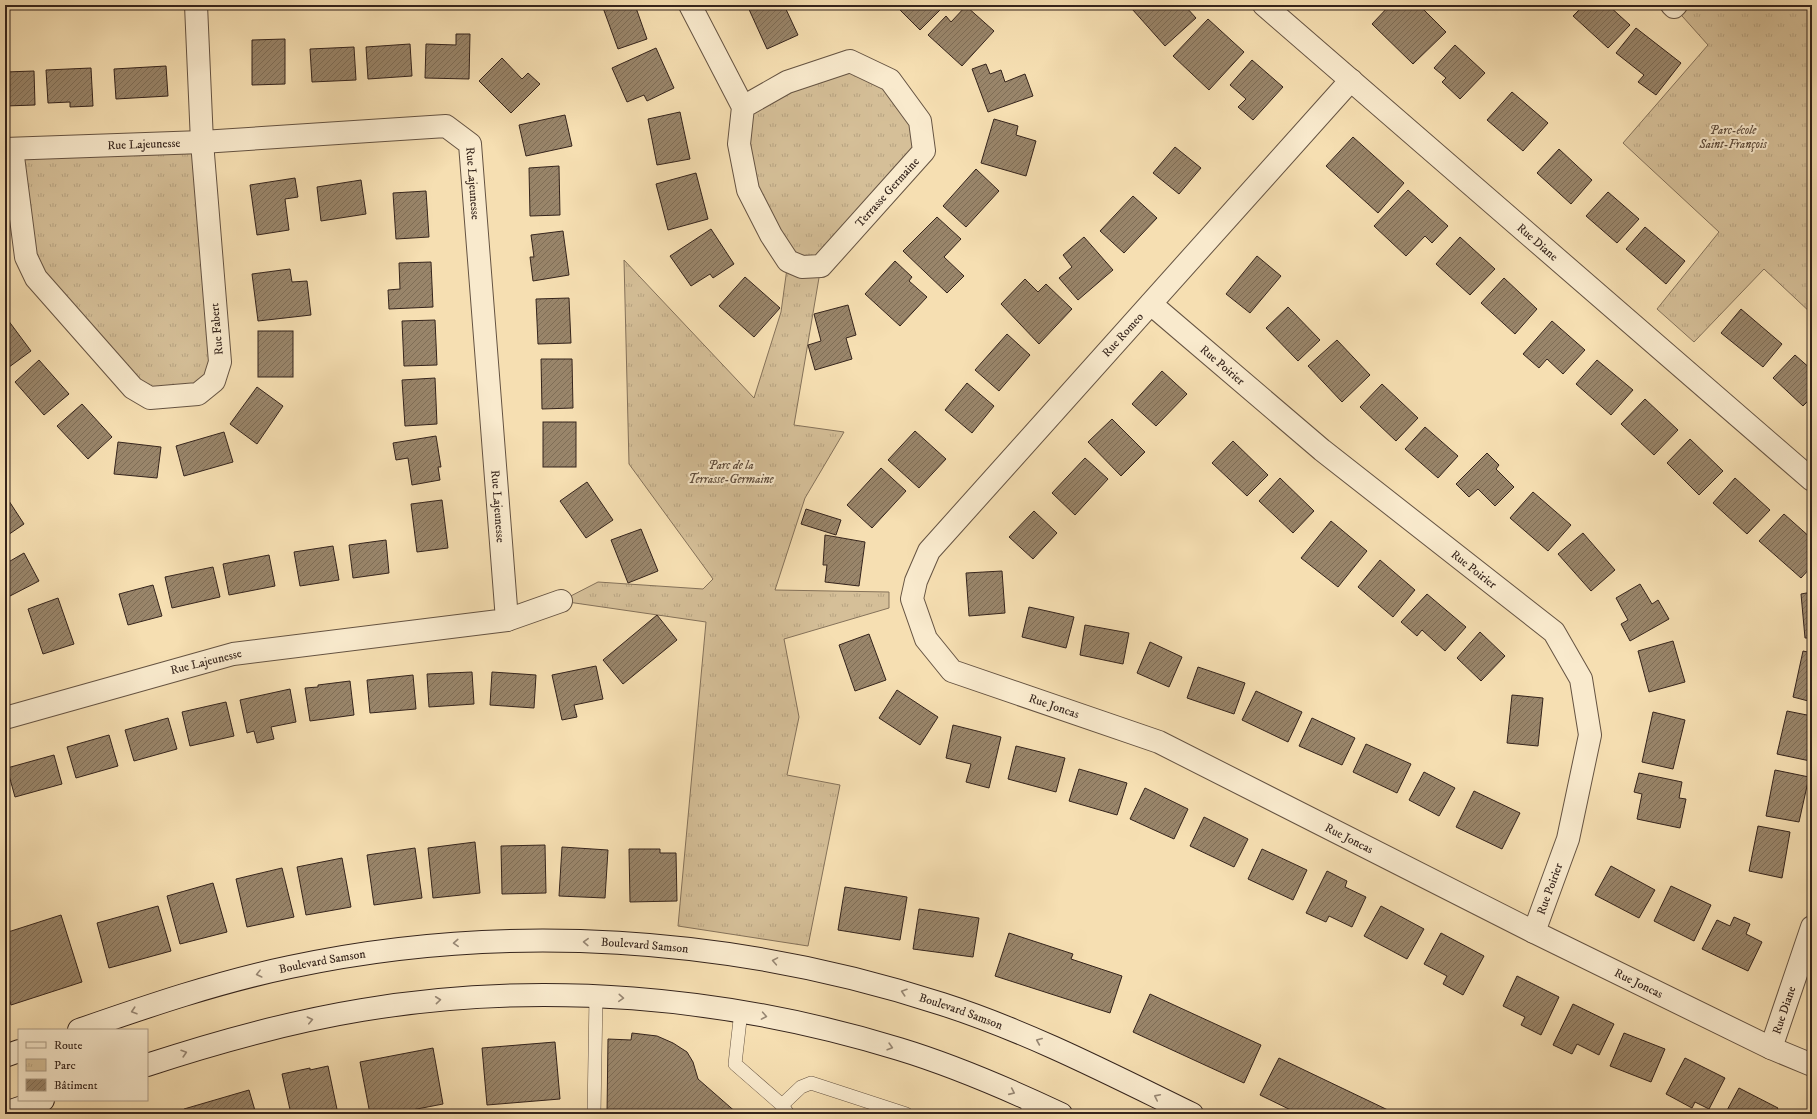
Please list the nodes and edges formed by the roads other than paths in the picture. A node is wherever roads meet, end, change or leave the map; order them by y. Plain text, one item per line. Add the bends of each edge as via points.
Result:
1 (196, 5) edge
2 (690, 5) edge
3 (1264, 5) edge
4 (1672, 5) edge
5 (1676, 5) edge
6 (1351, 80) junction
7 (743, 107) junction
8 (202, 142) junction
9 (9, 149) edge
10 (1151, 304) junction
11 (1812, 480) edge
12 (912, 599) joint
13 (561, 601) dead end
14 (507, 620) junction
15 (6, 715) edge
16 (1812, 927) edge
17 (1534, 932) junction
18 (596, 997) junction
19 (741, 1011) junction
20 (82, 1029) edge
21 (1771, 1048) junction
22 (18, 1051) edge
23 (5, 1056) edge
24 (148, 1065) edge
25 (1812, 1065) edge
26 (41, 1101) edge
27 (1029, 1107) edge
28 (785, 1110) edge
29 (5, 1113) edge
30 (594, 1114) edge
31 (906, 1114) edge
32 (1061, 1114) edge
33 (1192, 1114) edge

1 - 8 street, Rue Fabert
2 - 7 street
3 - 6 street, Rue Diane
4 - 5 street
6 - 10 street, Rue Romeo
6 - 11 street, Rue Diane
7 - 7 street, Terrasse Germaine via 739,144 748,190 771,235 788,261 802,267 821,266 924,151 920,121 890,80 850,61 788,82
8 - 9 street, Rue Lajeunesse
8 - 9 street, Rue Fabert via 220,362 214,381 198,394 150,398 133,388 36,278 26,257
8 - 14 street, Rue Lajeunesse via 446,126 470,144
10 - 12 street, Rue Romeo via 929,551 916,581
10 - 17 street, Rue Poirier via 1322,450 1554,632 1581,679 1590,735 1568,839
12 - 17 street, Rue Joncas via 926,639 952,671 1159,742
13 - 14 street, Rue Lajeunesse
14 - 15 street, Rue Lajeunesse via 233,654
16 - 21 street, Rue Diane
17 - 21 street, Rue Joncas
18 -> 19 street via 671,1002
24 -> 18 street via 245,1035 364,1009 432,1000 492,996
18 - 30 lane
19 -> 27 street via 835,1031 899,1049 965,1072
19 - 28 lane via 734,1064
33 -> 20 street, Boulevard Samson via 1024,1035 963,1011 890,988 776,961 638,944 551,940 488,941 359,954 291,966 226,982
21 - 25 street, Rue Joncas
22 - 23 street
26 - 29 street
27 - 32 street
28 - 31 lane via 801,1087 811,1083

